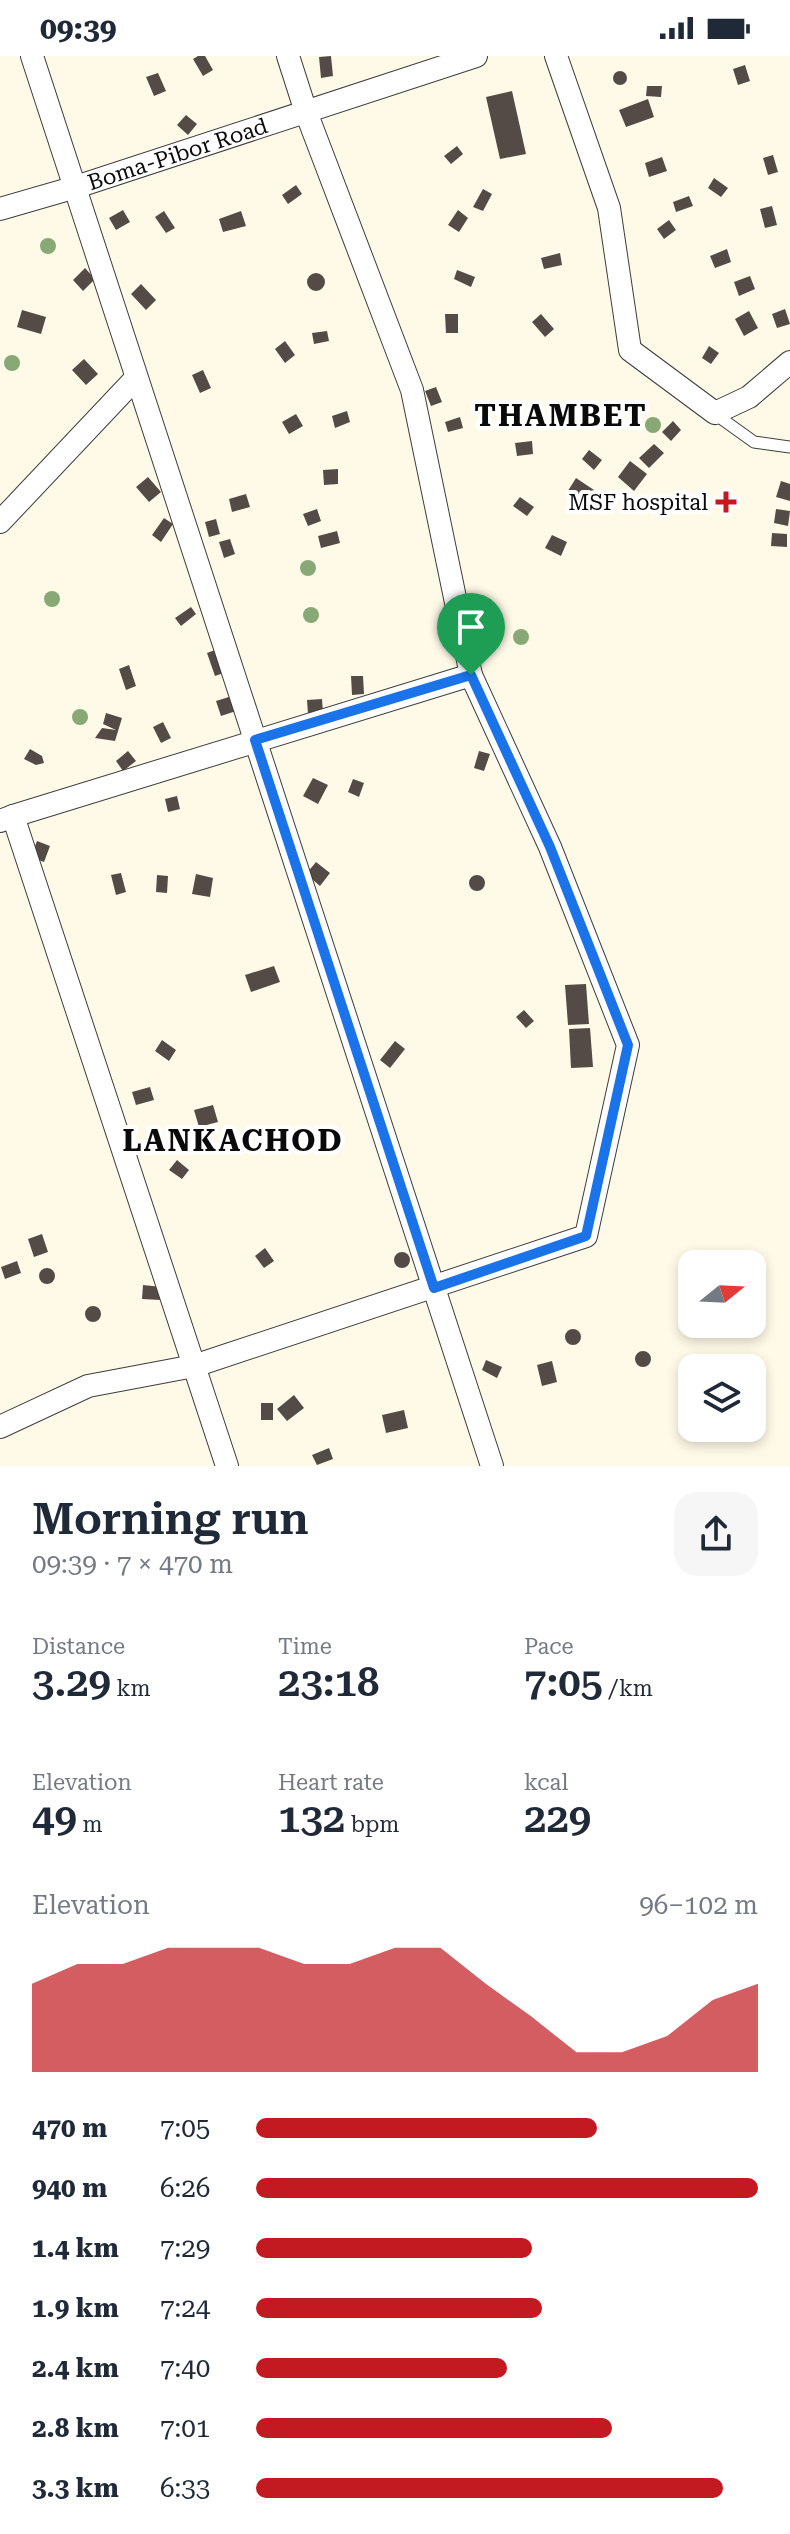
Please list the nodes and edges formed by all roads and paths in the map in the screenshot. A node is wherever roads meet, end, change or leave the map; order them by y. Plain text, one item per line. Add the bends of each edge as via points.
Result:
1 (32, 56) edge
2 (288, 56) edge
3 (476, 56) edge
4 (556, 56) edge
5 (306, 112) junction
6 (76, 187) junction
7 (0, 209) edge
8 (790, 362) edge
9 (136, 378) junction
10 (715, 413) junction
11 (790, 447) edge
12 (0, 522) edge
13 (471, 675) junction
14 (255, 740) junction
15 (6, 818) edge
16 (434, 1288) junction
17 (194, 1366) junction
18 (0, 1427) edge
19 (227, 1466) edge
20 (492, 1466) edge

1 - 6 street
2 - 5 street
3 - 5 street, Boma-Pibor Road
4 - 10 street via 609,208 630,350
5 - 6 street, Boma-Pibor Road
5 - 13 street via 412,390
6 - 7 street
6 - 9 street, Boma-Pibor Road
8 - 10 street via 749,397
9 - 12 street
9 - 14 street, Boma-Pibor Road
10 - 11 lane via 754,442
13 - 14 street
13 - 16 street via 550,847 628,1045 586,1236
14 - 15 street
14 - 16 street, Boma-Pibor Road
15 - 17 street
16 - 17 street
16 - 20 street, Boma-Pibor Road
17 - 18 street via 88,1386
17 - 19 street

